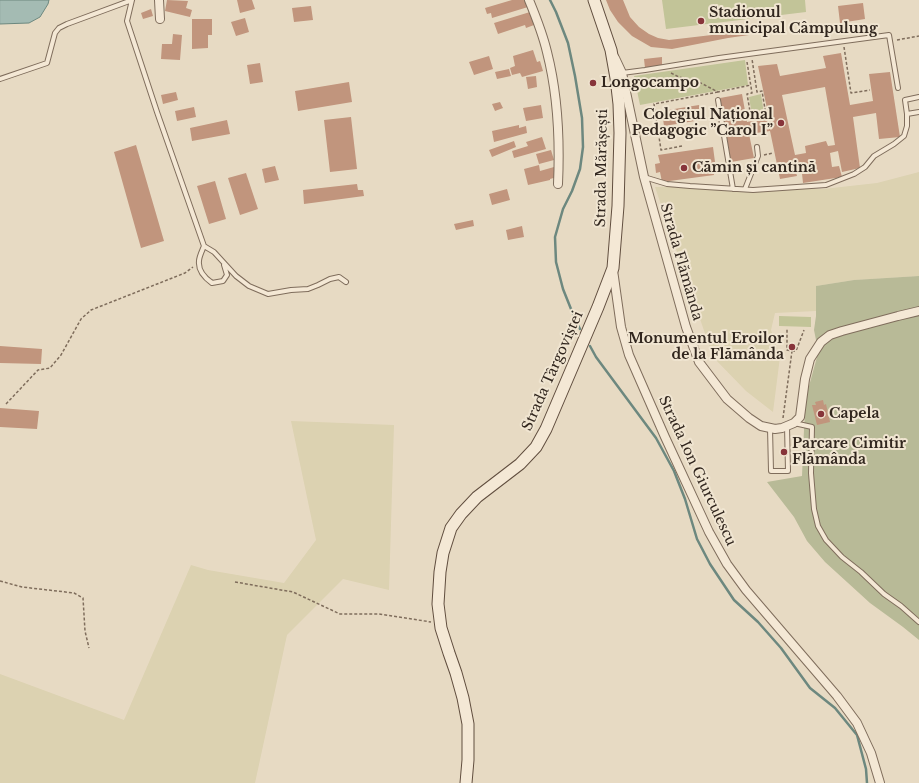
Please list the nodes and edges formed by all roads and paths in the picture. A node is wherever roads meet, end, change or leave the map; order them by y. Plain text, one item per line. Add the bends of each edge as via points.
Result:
1 (159, 0) edge
2 (529, 0) edge
3 (594, 0) edge
4 (160, 19) dead end
5 (919, 36) edge
6 (843, 41) junction
7 (890, 41) junction
8 (611, 50) junction
9 (748, 54) junction
10 (665, 67) junction
11 (622, 73) junction
12 (0, 79) edge
13 (751, 85) junction
14 (898, 88) dead end
15 (870, 90) dead end
16 (718, 92) junction
17 (919, 97) edge
18 (718, 100) dead end
19 (919, 112) edge
20 (907, 114) junction
21 (659, 134) junction
22 (635, 138) junction
23 (682, 146) dead end
24 (757, 147) dead end
25 (644, 177) junction
26 (558, 184) dead end
27 (733, 189) junction
28 (745, 189) junction
29 (204, 246) junction
30 (199, 261) junction
31 (223, 262) junction
32 (613, 268) junction
33 (346, 282) dead end
34 (919, 311) edge
35 (787, 329) dead end
36 (804, 330) dead end
37 (792, 351) junction
38 (6, 404) dead end
39 (788, 425) junction
40 (770, 428) junction
41 (0, 581) edge
42 (235, 582) dead end
43 (919, 622) edge
44 (441, 624) junction
45 (89, 648) dead end
46 (466, 783) edge
47 (880, 783) edge

1 - 4 street
2 - 26 street via 547,52 552,78 558,136
3 - 8 main road, Strada Mărășești
5 - 7 path
6 - 7 lane via 889,35
6 - 9 lane
6 - 15 path via 851,93
7 - 14 lane
8 - 11 street, Strada Flămânda
8 - 32 main road, Strada Mărășești via 619,104 620,133
9 - 10 lane
9 - 13 path
9 - 13 path via 757,92 762,91 766,115 762,118 751,117 747,94 752,93
10 - 11 lane
10 - 16 path via 674,75 697,81
11 - 22 street, Strada Flămânda
12 - 29 lane via 47,63 55,33 59,28 132,0 127,21
13 - 16 path
16 - 21 path via 654,104
17 - 20 lane via 905,100
18 - 27 lane
19 - 20 lane
20 - 28 lane via 904,136 874,156 865,167 854,174 826,185
21 - 22 path
21 - 23 path via 661,150
22 - 25 street, Strada Flămânda
24 - 28 lane via 758,156
25 - 27 lane via 666,184
25 - 40 street, Strada Flămânda via 686,327 699,362 727,399 761,426
27 - 28 lane
29 - 30 lane
29 - 31 lane
30 - 31 lane via 201,271 212,283 223,280 228,275
30 - 38 path via 185,273 91,310 81,320 61,355 50,368 38,370
31 - 33 lane via 249,286 268,294 308,290 330,279 339,278
32 - 44 main road, Strada Târgoviștei via 546,429 536,447 520,464 477,497 451,528 440,572 438,604
32 - 47 street, Strada Ion Giurculescu via 621,327 629,355 709,532 727,564 746,590 857,723 871,753
34 - 39 street via 842,331 830,335 821,342 810,359 800,417
35 - 37 path via 787,350
36 - 37 path via 796,352
37 - 39 path
39 - 40 street, Strada Flămânda
39 - 40 lane via 788,471 772,471
39 - 43 lane via 812,427 814,509 818,526 826,540 842,557
41 - 45 path via 22,587 74,593 83,598
42 - 44 path via 293,592 340,614 379,614
44 - 46 main road, Strada Târgoviștei via 468,724

